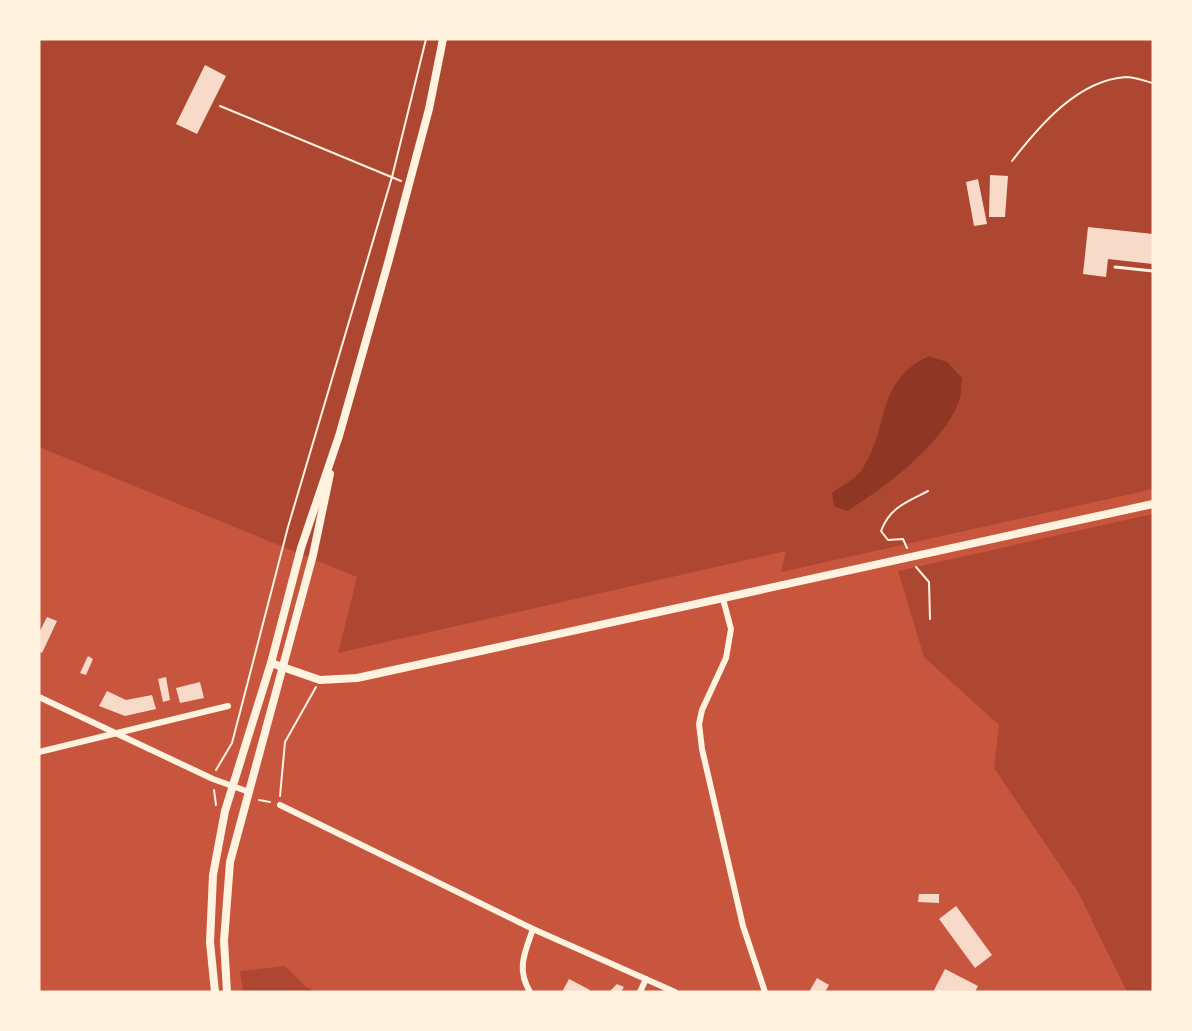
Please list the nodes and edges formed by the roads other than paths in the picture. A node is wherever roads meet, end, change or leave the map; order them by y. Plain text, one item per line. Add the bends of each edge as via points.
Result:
1 (443, 39) edge
2 (1115, 267) dead end
3 (1153, 270) edge
4 (339, 436) junction
5 (1153, 504) edge
6 (723, 599) junction
7 (271, 663) junction
8 (283, 667) junction
9 (39, 697) edge
10 (228, 706) dead end
11 (117, 735) junction
12 (39, 752) edge
13 (234, 785) junction
14 (249, 792) junction
15 (280, 804) road end
16 (533, 928) junction
17 (646, 979) junction
18 (214, 992) edge
19 (227, 992) edge
20 (530, 992) edge
21 (640, 992) edge
22 (675, 992) edge
23 (765, 992) edge

1 - 4 main road via 429,109
2 - 3 lane
4 - 7 main road via 301,548
4 - 8 main road
5 - 6 street
6 - 8 street via 357,678 320,680
6 - 23 street via 731,629 726,658 699,724 742,926
7 - 8 street
7 - 13 main road
8 - 14 main road
9 - 11 street
10 - 11 street
11 - 12 street
11 - 13 street
13 - 14 street
13 - 18 main road via 213,875 210,942
14 - 19 main road via 228,877 224,941
15 - 16 street
16 - 17 street
16 - 20 street via 521,963
17 - 21 street
17 - 22 street

